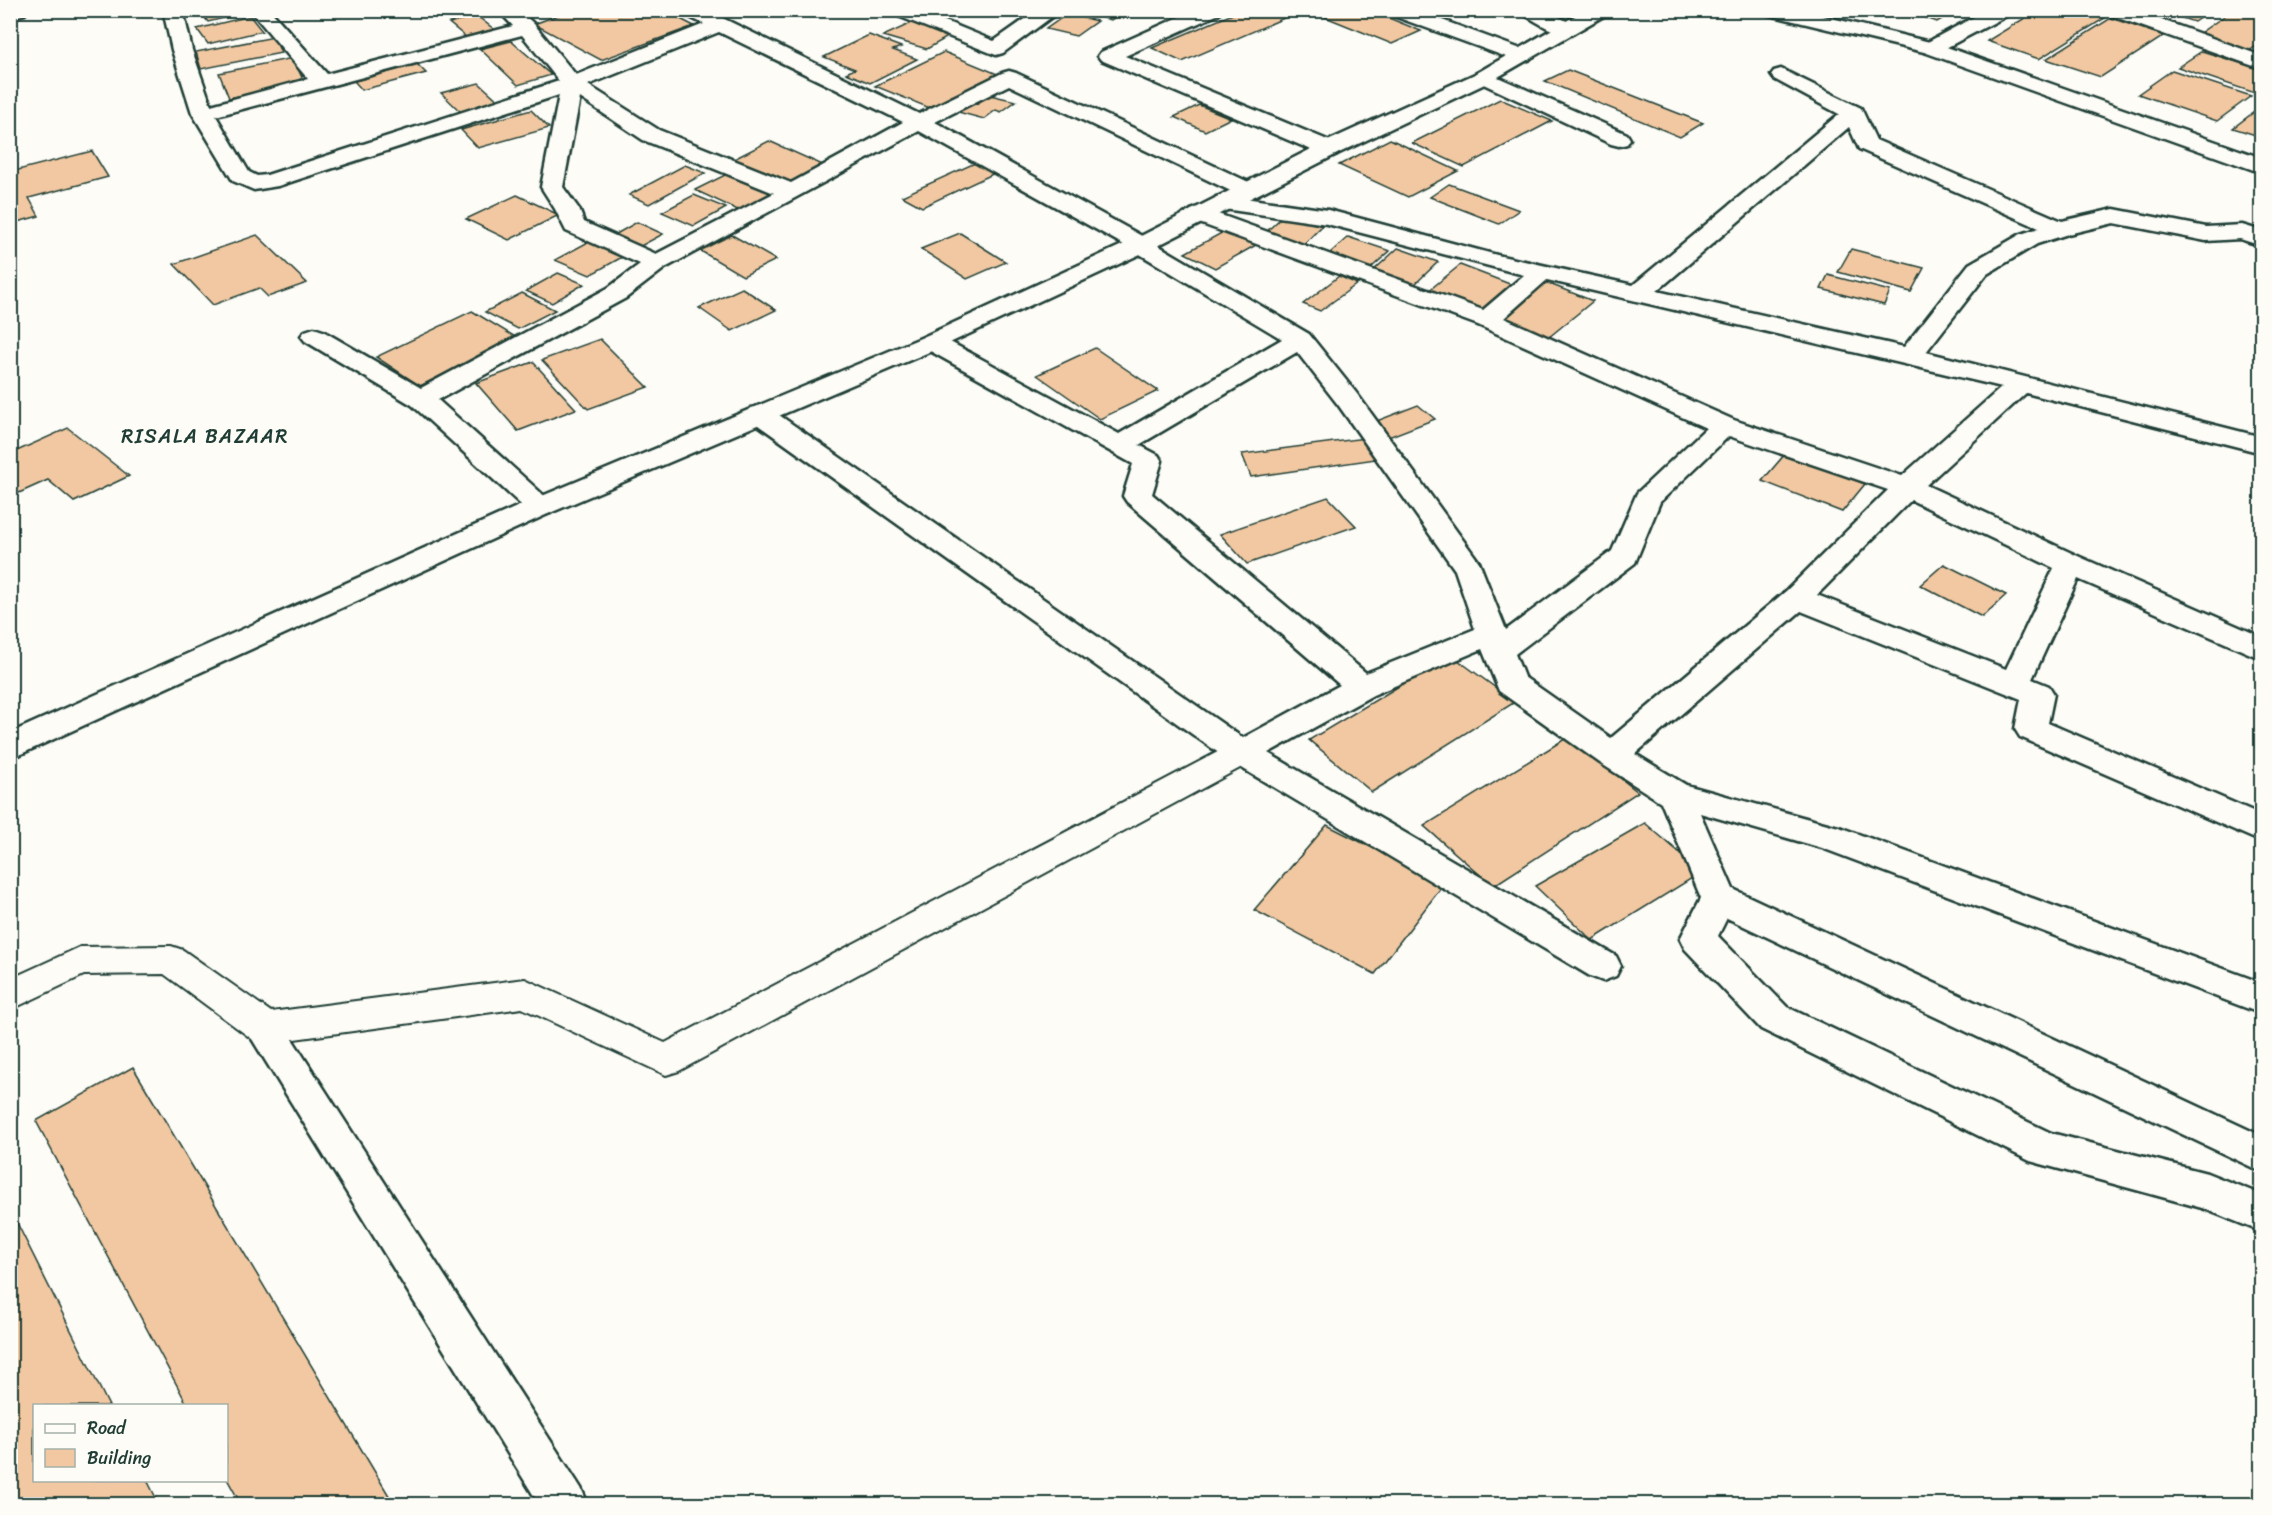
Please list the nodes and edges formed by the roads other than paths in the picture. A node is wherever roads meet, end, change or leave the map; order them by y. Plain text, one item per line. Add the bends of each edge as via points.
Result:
1 (18, 10) edge
2 (173, 10) edge
3 (259, 10) edge
4 (690, 10) edge
5 (900, 10) edge
6 (1052, 10) edge
7 (1395, 10) edge
8 (1530, 10) edge
9 (1600, 10) edge
10 (1772, 10) edge
11 (2002, 10) edge
12 (2114, 10) edge
13 (1210, 11) edge
14 (10, 12) edge
15 (521, 18) edge
16 (719, 25) junction
17 (1567, 28) junction
18 (1931, 48) junction
19 (1522, 56) junction
20 (2262, 63) edge
21 (1781, 75) dead end
22 (1484, 77) junction
23 (323, 83) junction
24 (572, 84) junction
25 (203, 113) junction
26 (1853, 113) junction
27 (919, 122) junction
28 (1619, 139) dead end
29 (1329, 149) junction
30 (2262, 166) edge
31 (1247, 190) junction
32 (792, 192) junction
33 (1224, 202) junction
34 (1199, 215) junction
35 (2060, 229) junction
36 (2262, 239) edge
37 (1141, 245) junction
38 (657, 263) junction
39 (1542, 272) junction
40 (1638, 294) junction
41 (1487, 320) junction
42 (314, 336) dead end
43 (1300, 339) junction
44 (932, 342) junction
45 (1910, 356) junction
46 (2020, 386) junction
47 (421, 399) junction
48 (760, 414) junction
49 (1724, 426) junction
50 (1120, 446) junction
51 (2262, 446) edge
52 (1907, 487) junction
53 (540, 507) junction
54 (2070, 564) junction
55 (1797, 598) junction
56 (1496, 642) junction
57 (2262, 649) edge
58 (2014, 684) junction
59 (1362, 687) junction
60 (10, 747) edge
61 (1242, 753) junction
62 (1612, 755) junction
63 (1675, 794) junction
64 (2262, 829) edge
65 (1719, 898) junction
66 (1603, 966) dead end
67 (10, 996) edge
68 (2262, 999) edge
69 (265, 1028) junction
70 (2262, 1155) edge
71 (2262, 1214) edge
72 (565, 1504) edge

1 - 14 street
2 - 25 street
3 - 23 street
4 - 16 street
5 - 6 street via 996,49
7 - 19 street
8 - 17 street
9 - 17 street
10 - 18 street
11 - 18 street
12 - 20 street
13 - 29 street via 1108,56
15 - 23 street
15 - 24 street
16 - 24 street
16 - 27 street
17 - 19 street
18 - 30 street
19 - 22 street
21 - 26 street
22 - 28 street
22 - 29 street
23 - 25 street
24 - 25 street via 254,183 240,177
24 - 32 street via 651,135
24 - 38 street via 552,187 574,226
26 - 35 street via 1867,144
26 - 40 street
27 - 31 street via 1009,76
27 - 32 street
27 - 37 street
29 - 31 street
31 - 33 street
32 - 38 street
33 - 34 street
33 - 39 street via 1328,217
34 - 37 street
34 - 41 street
35 - 36 street via 2114,216 2206,234 2242,232
35 - 45 street via 2029,239 1978,269
37 - 43 street
37 - 44 street
38 - 47 street via 617,293
39 - 40 street
39 - 41 street
40 - 45 street
41 - 49 street
42 - 47 street
43 - 50 street
43 - 56 street via 1469,569
44 - 48 street
44 - 50 street
45 - 46 street
46 - 51 street
46 - 52 street
47 - 53 street
48 - 53 street
48 - 61 street
49 - 52 street
49 - 56 street via 1647,499 1624,556
50 - 59 street via 1148,461 1137,496
52 - 54 street
52 - 55 street
53 - 60 street
54 - 57 street
54 - 58 street
55 - 58 street
55 - 62 street
56 - 59 street
56 - 62 street via 1510,683
58 - 64 street via 2038,694 2031,729
59 - 61 street
61 - 66 street
61 - 69 lane via 666,1060 525,993
62 - 63 street
63 - 65 street
63 - 68 street via 1830,837
65 - 70 street
65 - 71 street via 1698,939 1774,1018 2044,1149 2207,1191
67 - 69 lane via 80,962 171,960
69 - 72 street

